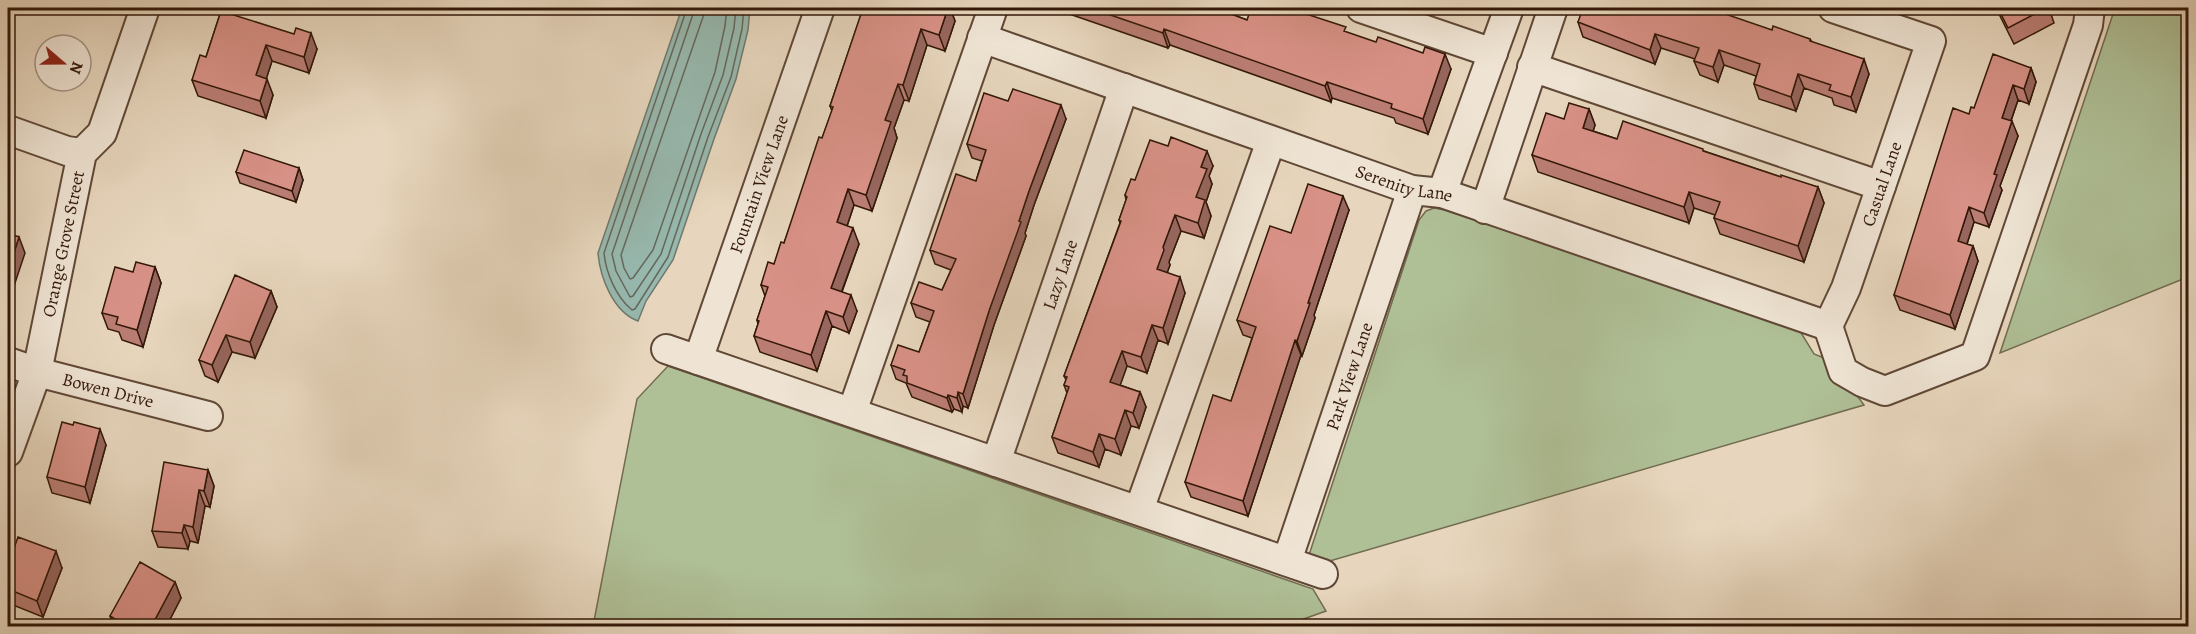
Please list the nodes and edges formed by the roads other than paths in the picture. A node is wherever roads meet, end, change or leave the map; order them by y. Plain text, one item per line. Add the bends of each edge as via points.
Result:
1 (145, 8) edge
2 (820, 8) edge
3 (993, 8) edge
4 (1360, 8) edge
5 (1509, 8) edge
6 (1553, 8) edge
7 (1833, 8) edge
8 (2090, 8) edge
9 (982, 38) junction
10 (1493, 53) junction
11 (1532, 67) junction
12 (1125, 88) junction
13 (8, 130) edge
14 (1271, 141) junction
15 (82, 153) junction
16 (1881, 186) junction
17 (1412, 190) junction
18 (1442, 193) junction
19 (1485, 209) junction
20 (1828, 326) junction
21 (666, 349) dead end
22 (698, 360) junction
23 (8, 362) edge
24 (37, 372) junction
25 (852, 412) junction
26 (208, 416) dead end
27 (8, 452) edge
28 (996, 462) junction
29 (1139, 510) junction
30 (1287, 561) junction
31 (1323, 574) dead end

1 - 15 street, Orange Grove Street via 102,133
2 - 22 street, Fountain View Lane
3 - 9 street
4 - 10 street
5 - 10 street
6 - 11 street
7 - 16 street, Casual Lane via 1931,41
8 - 20 street via 2088,25 1975,356 1886,391 1844,371
9 - 12 street, Serenity Lane
9 - 25 street
10 - 18 street
11 - 16 street
11 - 19 street
12 - 14 street, Serenity Lane
12 - 28 street, Lazy Lane
13 - 15 street
14 - 17 street, Serenity Lane
14 - 29 street
15 - 24 street, Orange Grove Street
16 - 20 street, Casual Lane via 1846,288
17 - 18 street, Serenity Lane
17 - 30 street, Park View Lane
18 - 19 street, Serenity Lane
19 - 20 street, Serenity Lane
21 - 22 street
22 - 25 street
23 - 24 street, Bowen Drive
24 - 26 street, Bowen Drive
24 - 27 street, Orange Grove Street
25 - 28 street
28 - 29 street
29 - 30 street
30 - 31 street

